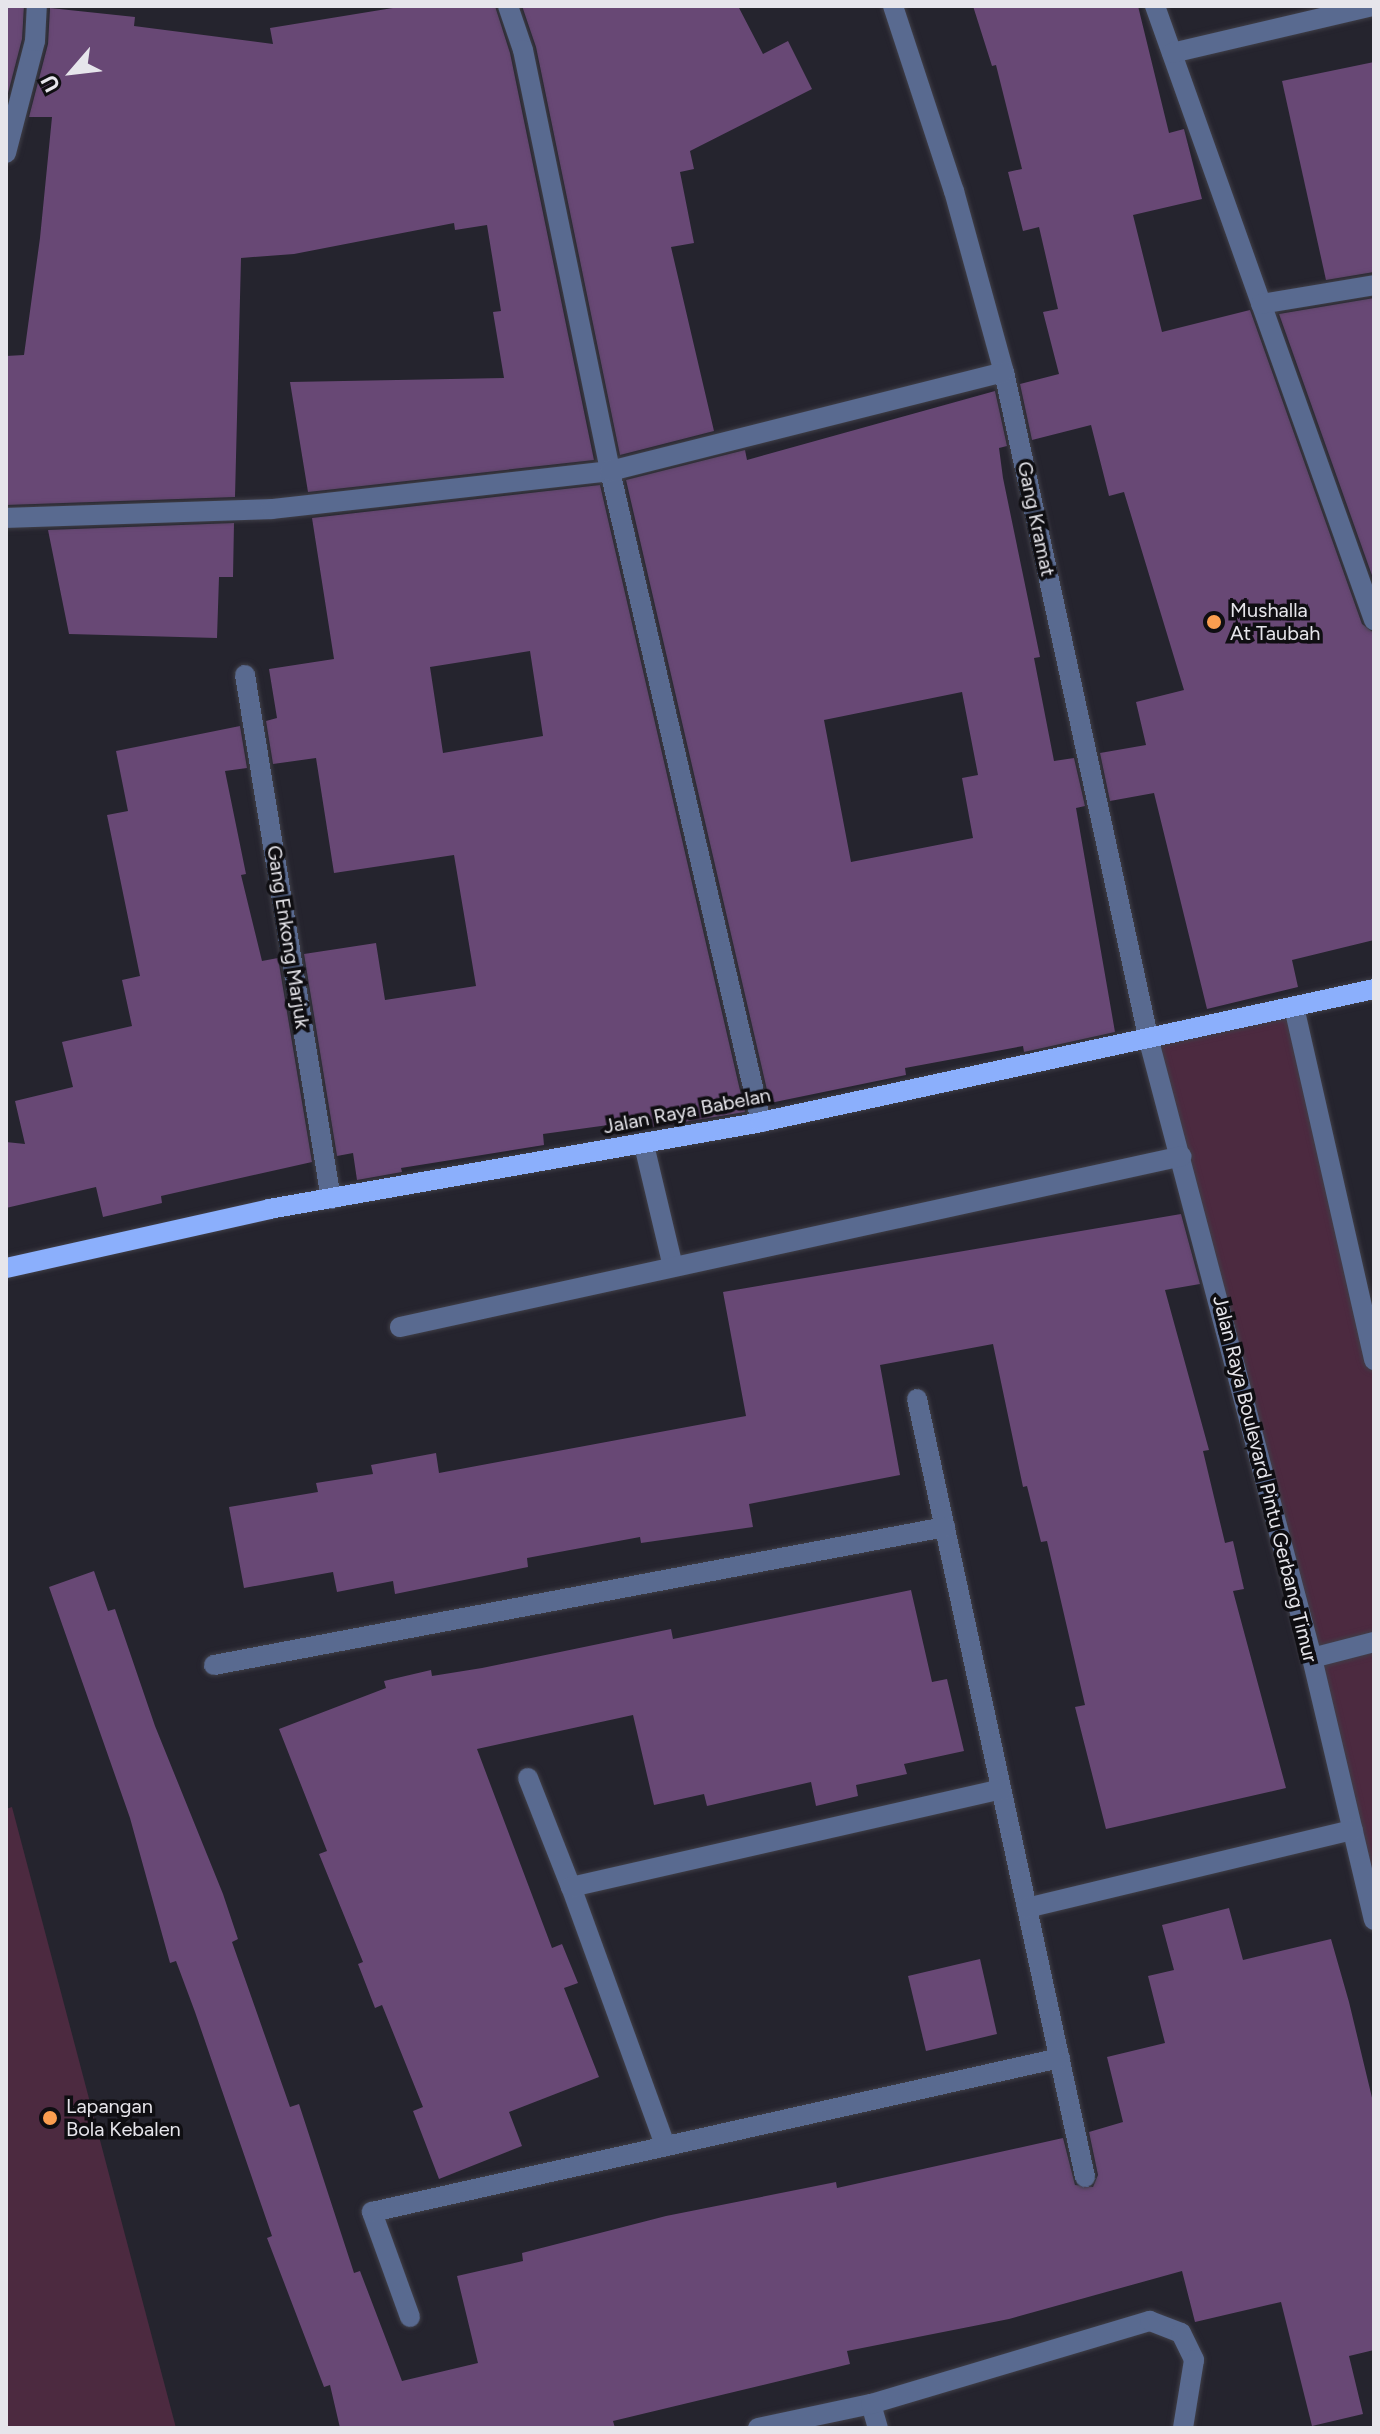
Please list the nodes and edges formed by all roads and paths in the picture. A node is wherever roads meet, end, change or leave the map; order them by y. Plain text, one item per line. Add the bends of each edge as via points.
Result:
1 (37, 6) edge
2 (508, 6) edge
3 (893, 6) edge
4 (1155, 6) edge
5 (1372, 6) edge
6 (1172, 53) junction
7 (6, 153) edge
8 (1374, 285) edge
9 (1261, 304) junction
10 (1004, 372) junction
11 (610, 471) junction
12 (6, 518) edge
13 (1374, 620) edge
14 (245, 675) dead end
15 (1374, 989) edge
16 (1294, 1007) junction
17 (1149, 1041) junction
18 (761, 1122) junction
19 (644, 1145) junction
20 (1182, 1156) junction
21 (331, 1199) junction
22 (673, 1267) junction
23 (6, 1268) edge
24 (400, 1327) dead end
25 (1374, 1360) edge
26 (917, 1399) dead end
27 (945, 1527) junction
28 (1374, 1642) edge
29 (1312, 1658) junction
30 (214, 1665) dead end
31 (528, 1778) dead end
32 (1001, 1789) junction
33 (1353, 1830) junction
34 (571, 1887) junction
35 (1027, 1908) junction
36 (1374, 1920) edge
37 (1060, 2058) junction
38 (665, 2145) junction
39 (1085, 2177) dead end
40 (410, 2317) dead end
41 (871, 2404) junction
42 (758, 2428) edge
43 (878, 2428) edge
44 (1183, 2428) edge

1 - 7 street via 35,41
2 - 11 street via 523,50
3 - 10 street, Gang Kramat via 954,191
4 - 6 street
5 - 6 street
6 - 9 street
8 - 9 street
9 - 13 street
10 - 11 street
10 - 17 street, Gang Kramat
11 - 12 street via 272,509
11 - 18 street
14 - 21 street, Gang Enkong Marjuk
15 - 16 main road, Jalan Raya Babelan
16 - 17 main road, Jalan Raya Babelan
16 - 25 street
17 - 18 main road, Jalan Raya Babelan
17 - 20 street, Jalan Raya Boulevard Pintu Gerbang Timur
18 - 19 main road, Jalan Raya Babelan
19 - 21 main road, Jalan Raya Babelan
19 - 22 street
20 - 22 street
20 - 29 street, Jalan Raya Boulevard Pintu Gerbang Timur
21 - 23 main road, Jalan Raya Babelan
22 - 24 street
26 - 27 street
27 - 30 street
27 - 32 street
28 - 29 street
29 - 33 street, Jalan Raya Boulevard Pintu Gerbang Timur
31 - 34 street
32 - 34 street
32 - 35 street
33 - 35 street
33 - 36 street, Jalan Raya Boulevard Pintu Gerbang Timur
34 - 38 street
35 - 37 street
37 - 38 street
37 - 39 street
38 - 40 street via 372,2212
41 - 42 street
41 - 43 street
41 - 44 street via 1150,2321 1181,2333 1194,2360

